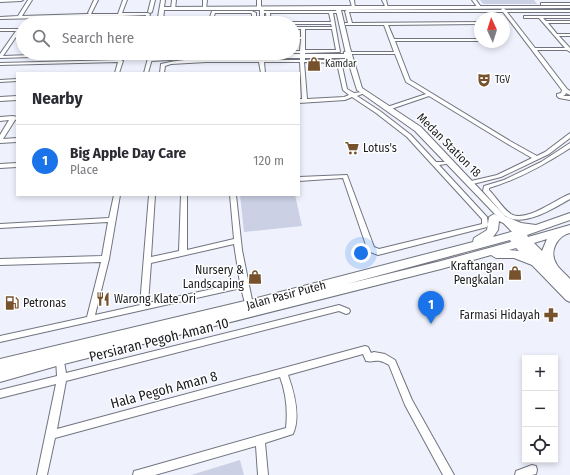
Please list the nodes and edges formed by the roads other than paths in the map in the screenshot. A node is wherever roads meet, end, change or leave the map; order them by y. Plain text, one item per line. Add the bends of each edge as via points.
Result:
1 (22, 0) edge
2 (30, 0) edge
3 (96, 0) edge
4 (125, 0) edge
5 (153, 0) edge
6 (163, 0) edge
7 (174, 0) edge
8 (204, 0) edge
9 (259, 0) edge
10 (352, 0) edge
11 (384, 0) edge
12 (474, 0) edge
13 (539, 0) edge
14 (567, 0) edge
15 (0, 1) edge
16 (542, 6) junction
17 (570, 6) edge
18 (354, 7) junction
19 (387, 7) junction
20 (479, 7) junction
21 (204, 8) junction
22 (162, 9) junction
23 (173, 9) junction
24 (261, 9) junction
25 (453, 9) junction
26 (503, 9) junction
27 (338, 10) junction
28 (570, 11) edge
29 (268, 12) junction
30 (331, 12) junction
31 (149, 13) junction
32 (89, 14) junction
33 (120, 14) junction
34 (21, 16) edge
35 (59, 16) edge
36 (148, 16) edge
37 (156, 16) edge
38 (162, 16) edge
39 (212, 16) edge
40 (253, 16) edge
41 (262, 16) edge
42 (268, 16) edge
43 (16, 17) edge
44 (525, 17) dead end
45 (540, 17) junction
46 (570, 17) edge
47 (0, 18) edge
48 (545, 22) junction
49 (570, 22) edge
50 (463, 23) junction
51 (474, 23) edge
52 (341, 24) junction
53 (350, 24) junction
54 (386, 24) junction
55 (300, 26) edge
56 (333, 26) junction
57 (300, 27) edge
58 (303, 28) junction
59 (0, 30) edge
60 (16, 30) edge
61 (556, 35) junction
62 (570, 35) edge
63 (16, 36) edge
64 (303, 38) joint
65 (393, 40) junction
66 (474, 40) edge
67 (533, 49) junction
68 (570, 50) edge
69 (348, 53) junction
70 (398, 53) junction
71 (300, 55) edge
72 (16, 56) edge
73 (300, 56) edge
74 (300, 56) edge
75 (303, 56) junction
76 (0, 57) edge
77 (331, 58) junction
78 (150, 60) edge
79 (261, 60) joint
80 (0, 64) edge
81 (117, 72) edge
82 (146, 72) edge
83 (162, 72) edge
84 (263, 72) edge
85 (0, 80) edge
86 (16, 80) edge
87 (301, 81) edge
88 (567, 91) edge
89 (357, 92) junction
90 (430, 94) junction
91 (570, 97) edge
92 (16, 98) edge
93 (0, 99) edge
94 (305, 100) junction
95 (300, 101) edge
96 (384, 110) junction
97 (15, 118) edge
98 (0, 119) edge
99 (570, 135) edge
100 (0, 140) edge
101 (16, 140) edge
102 (562, 142) junction
103 (570, 146) edge
104 (537, 158) junction
105 (444, 163) junction
106 (435, 164) junction
107 (16, 165) edge
108 (0, 166) edge
109 (499, 176) junction
110 (300, 179) edge
111 (506, 181) junction
112 (469, 183) junction
113 (117, 196) edge
114 (152, 196) edge
115 (184, 196) edge
116 (233, 196) edge
117 (570, 196) edge
118 (570, 216) edge
119 (498, 218) junction
120 (112, 220) junction
121 (0, 226) edge
122 (545, 226) junction
123 (570, 229) edge
124 (559, 233) junction
125 (519, 239) junction
126 (237, 241) junction
127 (473, 251) junction
128 (183, 253) junction
129 (106, 259) junction
130 (147, 261) junction
131 (0, 262) edge
132 (545, 266) junction
133 (244, 285) junction
134 (570, 286) edge
135 (570, 297) edge
136 (249, 305) junction
137 (144, 307) junction
138 (346, 311) dead end
139 (90, 319) junction
140 (0, 339) edge
141 (60, 359) junction
142 (283, 372) junction
143 (1, 373) edge
144 (62, 378) junction
145 (0, 394) edge
146 (52, 435) junction
147 (260, 439) junction
148 (532, 470) dead end
149 (42, 475) edge
150 (138, 475) edge
151 (263, 475) edge
152 (449, 475) edge
153 (520, 475) edge

1 - 15 street
2 - 34 street
3 - 32 street
4 - 33 street
5 - 31 street
6 - 22 street
7 - 23 street
8 - 21 street
9 - 24 street
10 - 18 street
11 - 19 street
12 - 20 street
13 - 16 street
14 - 17 street
16 - 17 street
16 - 17 street
16 - 26 street
18 - 19 street
18 - 27 street
19 - 25 street
20 - 25 street
20 - 26 street
21 - 23 street
21 - 24 street
22 - 23 street
22 - 37 street
22 - 38 street
24 - 27 street
24 - 29 street
24 - 41 street
25 - 26 street
25 - 50 street
25 - 53 street via 348,11
26 - 28 street
26 - 67 street
27 - 30 street
27 - 52 street
29 - 30 street
29 - 42 street
30 - 56 street
31 - 33 street
31 - 36 street
32 - 33 street
32 - 35 street
39 - 40 street via 213,12 253,12
43 - 47 street
44 - 45 street
45 - 46 street
45 - 48 street
48 - 49 street
48 - 61 street
50 - 51 street
50 - 54 street
52 - 53 street
52 - 69 street
53 - 54 street
54 - 65 street
55 - 56 street
56 - 58 street
56 - 75 street via 338,51
57 - 58 street
58 - 64 street
59 - 60 street
61 - 62 street
61 - 68 street
63 - 76 street
64 - 75 street
65 - 66 street
65 - 70 street
67 - 68 street
67 - 88 street
69 - 70 street
69 - 77 street
69 - 89 street
70 - 90 street via 408,81
71 - 75 street
72 - 76 street
73 - 75 street
74 - 75 street
75 - 77 street
75 - 87 street
77 - 89 street via 339,62 346,90
78 - 82 street
79 - 83 street via 171,63 163,65
79 - 84 street
80 - 81 street via 121,61
85 - 86 street
87 - 94 street
88 - 91 street via 560,95 564,98
89 - 94 street via 345,98
89 - 96 street, Medan Station 18
89 - 96 street, Medan Station 18 via 369,95
90 - 96 street
90 - 104 street
92 - 93 street
94 - 95 street
96 - 105 street, Medan Station 18 via 412,129
96 - 106 street
96 - 112 street, Medan Station 18 via 418,129
97 - 98 street
97 - 100 street
99 - 102 street
100 - 101 street
102 - 103 street
102 - 104 street
103 - 111 street
104 - 109 street
105 - 106 street
105 - 119 street, Medan Station 18
106 - 110 street via 485,219 484,225 378,252 371,249 345,176
107 - 108 street
109 - 111 street
109 - 112 street
111 - 117 street via 486,188 486,191 510,216 521,218
112 - 119 street, Medan Station 18
113 - 120 street
114 - 130 street
115 - 128 street
116 - 126 street
118 - 122 main road, Jalan Pasir Puteh
119 - 122 main road via 519,227
119 - 125 street, Medan Station 18
119 - 127 main road via 491,234
120 - 121 street
120 - 129 street
122 - 125 main road, Jalan Pasir Puteh
123 - 124 main road, Jalan Pasir Puteh
124 - 125 main road, Jalan Pasir Puteh
124 - 132 main road via 548,244
125 - 127 main road, Jalan Pasir Puteh
125 - 132 main road
126 - 128 street
126 - 133 street
127 - 132 main road via 515,254
127 - 136 main road, Jalan Pasir Puteh
127 - 141 main road, Jalan Pasir Puteh via 320,296
128 - 130 street
129 - 131 street
129 - 139 street
130 - 137 street
132 - 134 main road
132 - 135 main road
133 - 136 street
133 - 137 street
136 - 143 main road, Jalan Pasir Puteh
137 - 139 street
138 - 144 street, Persiaran Pegoh Aman 10 via 340,308
139 - 140 street
141 - 143 main road, Jalan Pasir Puteh
141 - 144 street
142 - 146 street, Hala Pegoh Aman 8
142 - 147 street via 290,390 292,405 290,431
142 - 152 street, Hala Pegoh Aman 8 via 365,350 369,358 385,358 392,363 408,402
144 - 145 street, Persiaran Pegoh Aman 10
144 - 146 street
146 - 149 street
147 - 150 street
147 - 151 street
148 - 153 street

